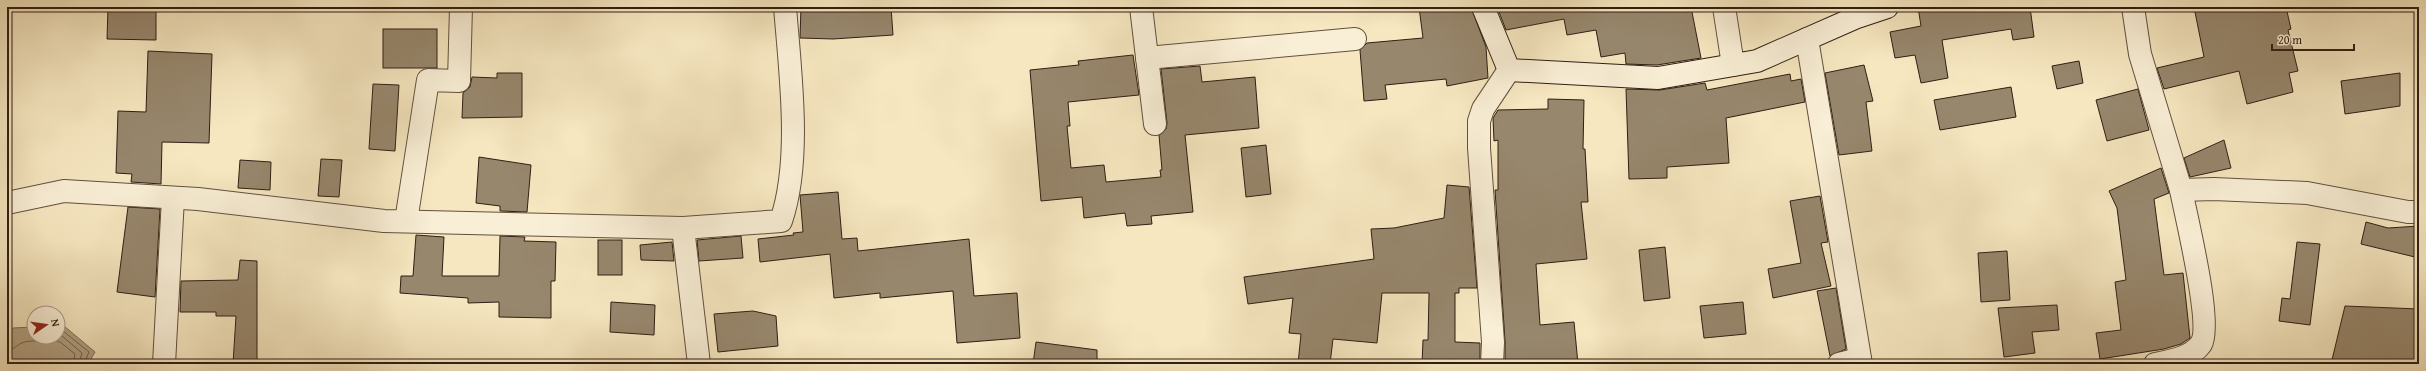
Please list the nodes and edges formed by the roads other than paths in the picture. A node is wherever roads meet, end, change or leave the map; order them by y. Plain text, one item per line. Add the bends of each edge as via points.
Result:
1 (461, 7) edge
2 (785, 7) edge
3 (1141, 7) edge
4 (1483, 7) edge
5 (1724, 7) edge
6 (1887, 7) edge
7 (2133, 7) edge
8 (1355, 39) dead end
9 (1807, 39) junction
10 (1147, 58) junction
11 (1733, 65) junction
12 (1509, 70) junction
13 (1155, 124) dead end
14 (2181, 190) junction
15 (173, 198) junction
16 (7, 203) edge
17 (2419, 212) edge
18 (406, 221) junction
19 (683, 228) junction
20 (1853, 362) edge
21 (164, 364) edge
22 (699, 364) edge
23 (1492, 364) edge
24 (2154, 364) edge

1 - 18 street via 459,81 428,80
2 - 19 street via 793,111 788,199 781,221
3 - 10 street
4 - 12 street
5 - 11 street
6 - 9 street
7 - 14 street via 2140,54
8 - 10 street
9 - 11 street via 1757,61
9 - 20 street
10 - 13 street
11 - 12 street via 1658,78
12 - 23 street via 1483,109 1479,121 1479,156 1493,342
14 - 17 street via 2307,193
14 - 24 street via 2199,283 2204,329 2202,343 2192,354
15 - 16 street via 64,191
15 - 18 street via 384,221
15 - 21 street
18 - 19 street
19 - 22 street

